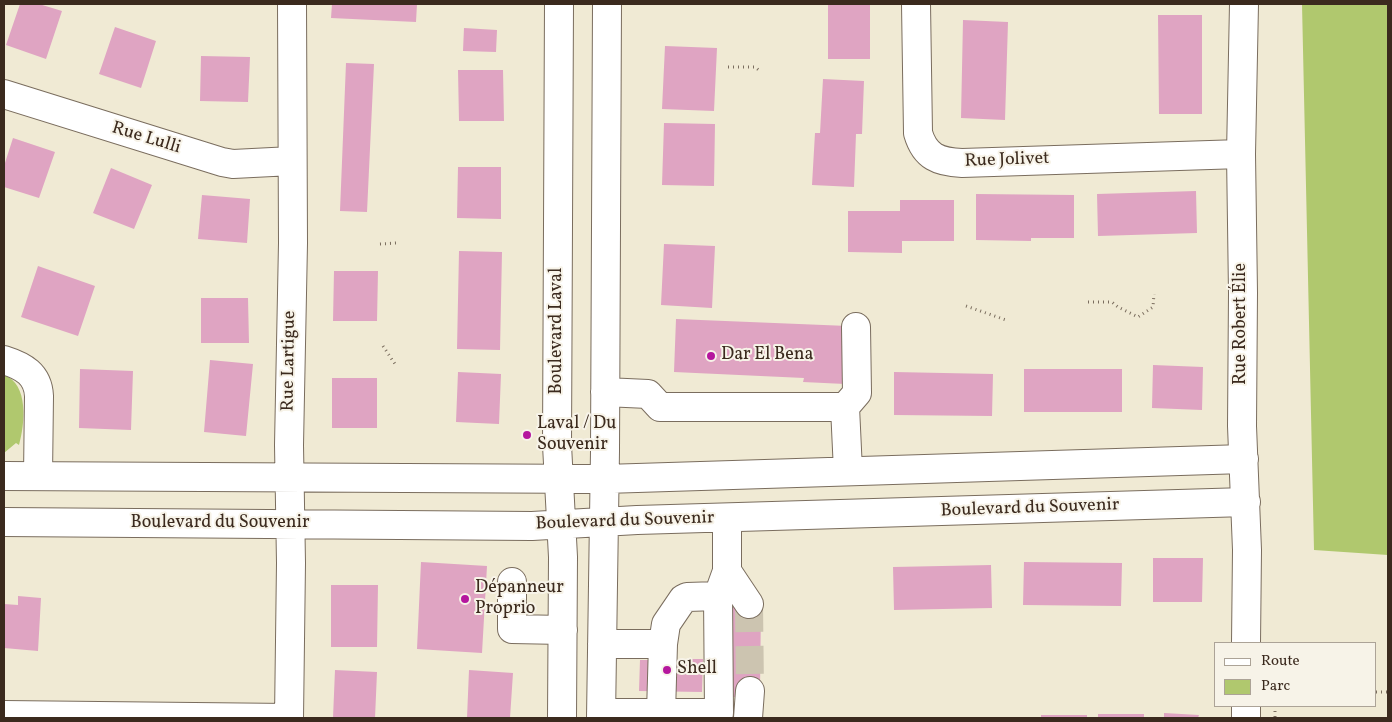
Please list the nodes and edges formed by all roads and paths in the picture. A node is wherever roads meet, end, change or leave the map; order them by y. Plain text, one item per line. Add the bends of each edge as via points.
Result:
1 (292, 4) edge
2 (559, 4) edge
3 (607, 4) edge
4 (916, 4) edge
5 (1244, 4) edge
6 (728, 67) dead end
7 (762, 72) dead end
8 (4, 94) edge
9 (1241, 154) junction
10 (292, 161) junction
11 (397, 243) dead end
12 (380, 244) dead end
13 (1154, 294) dead end
14 (1088, 302) dead end
15 (966, 306) dead end
16 (1006, 320) dead end
17 (856, 328) dead end
18 (383, 346) dead end
19 (4, 360) edge
20 (395, 364) dead end
21 (605, 392) junction
22 (845, 407) junction
23 (1244, 459) junction
24 (848, 471) junction
25 (4, 476) edge
26 (38, 476) junction
27 (290, 478) junction
28 (559, 479) junction
29 (605, 479) junction
30 (1246, 502) junction
31 (727, 518) junction
32 (603, 521) junction
33 (4, 522) edge
34 (290, 524) junction
35 (561, 525) junction
36 (512, 582) dead end
37 (722, 584) junction
38 (749, 604) dead end
39 (563, 630) junction
40 (1246, 642) edge
41 (602, 644) junction
42 (663, 644) junction
43 (750, 691) tunnel mouth
44 (661, 713) junction
45 (4, 715) edge
46 (601, 716) edge
47 (724, 716) edge
48 (289, 718) edge
49 (562, 718) edge
50 (748, 718) edge

1 - 10 street, Rue Lartigue
2 - 28 street, Boulevard Laval
3 - 21 street
4 - 9 street, Rue Jolivet via 918,133 926,150 936,159 962,163
5 - 9 street, Rue Robert Élie
6 - 7 path via 755,67
8 - 10 street, Rue Lulli via 222,162
9 - 23 street, Rue Robert Élie
10 - 27 street, Rue Lartigue
11 - 12 path
13 - 14 path via 1153,307 1138,317 1112,302
15 - 16 path
17 - 22 street via 857,393
18 - 20 path
19 - 26 street via 26,369 37,384
21 - 22 street via 648,394 660,407
21 - 29 street
22 - 24 street
23 - 24 street
23 - 30 street, Rue Robert Élie
24 - 29 street
25 - 26 street
26 - 27 street
27 - 28 street
27 - 34 street, Rue Lartigue
28 - 29 street
28 - 35 street, Boulevard Laval
29 - 32 street
30 - 31 street, Boulevard du Souvenir
30 - 40 street, Rue Robert Élie
31 - 32 street, Boulevard du Souvenir
31 - 37 street
32 - 35 street, Boulevard du Souvenir
32 - 41 street
33 - 34 street, Boulevard du Souvenir
34 - 35 street, Boulevard du Souvenir
34 - 48 street, Rue Lartigue
35 - 39 street, Boulevard Laval
36 - 39 street via 512,629
37 - 38 street
37 - 42 street via 683,599 666,624
37 - 47 street
39 - 49 street, Boulevard Laval
41 - 42 street
41 - 46 street
42 - 44 street
43 - 50 street
44 - 46 street
44 - 47 street
45 - 48 street

